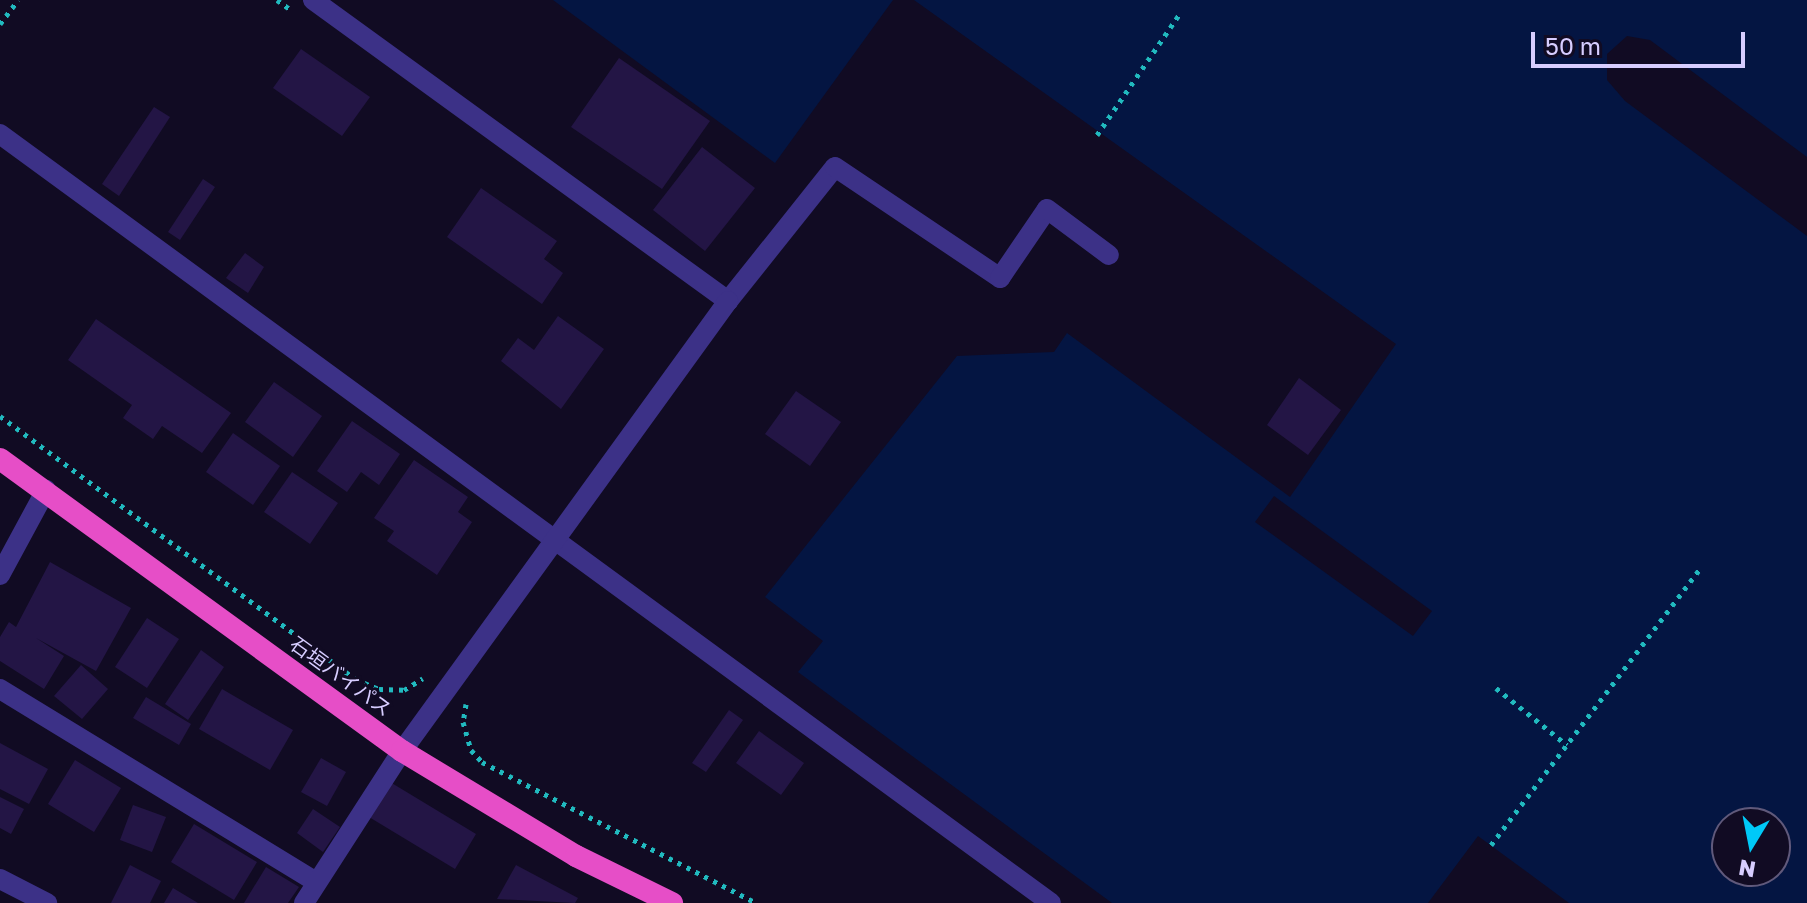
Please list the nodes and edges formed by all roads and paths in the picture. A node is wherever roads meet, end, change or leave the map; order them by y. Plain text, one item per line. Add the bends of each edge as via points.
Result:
1 (18, 0) edge
2 (277, 0) edge
3 (313, 0) edge
4 (1181, 12) dead end
5 (303, 18) dead end
6 (0, 24) edge
7 (0, 134) edge
8 (1097, 135) dead end
9 (1109, 255) dead end
10 (728, 301) junction
11 (0, 416) edge
12 (0, 459) edge
13 (46, 490) junction
14 (552, 539) junction
15 (1701, 567) dead end
16 (0, 575) edge
17 (430, 674) dead end
18 (1496, 688) dead end
19 (0, 689) edge
20 (469, 692) dead end
21 (1567, 745) junction
22 (402, 751) junction
23 (1491, 845) dead end
24 (0, 879) edge
25 (316, 882) junction
26 (47, 903) edge
27 (304, 903) edge
28 (672, 903) edge
29 (756, 903) edge
30 (1051, 903) edge

1 - 6 path
2 - 5 path
3 - 10 street
4 - 8 path
7 - 14 street
9 - 10 street via 1047,209 1000,278 835,167
10 - 14 street
11 - 17 path via 355,679 379,689 404,690
12 - 13 highway, 石垣バイパス
13 - 16 street
13 - 22 highway, 石垣バイパス
14 - 22 street
14 - 30 street
15 - 21 path
18 - 21 path
19 - 25 street
20 - 29 path via 463,722 471,750 482,762
21 - 23 path
22 - 25 street
22 - 28 highway, 石垣バイパス via 576,856
24 - 26 street
25 - 27 street

